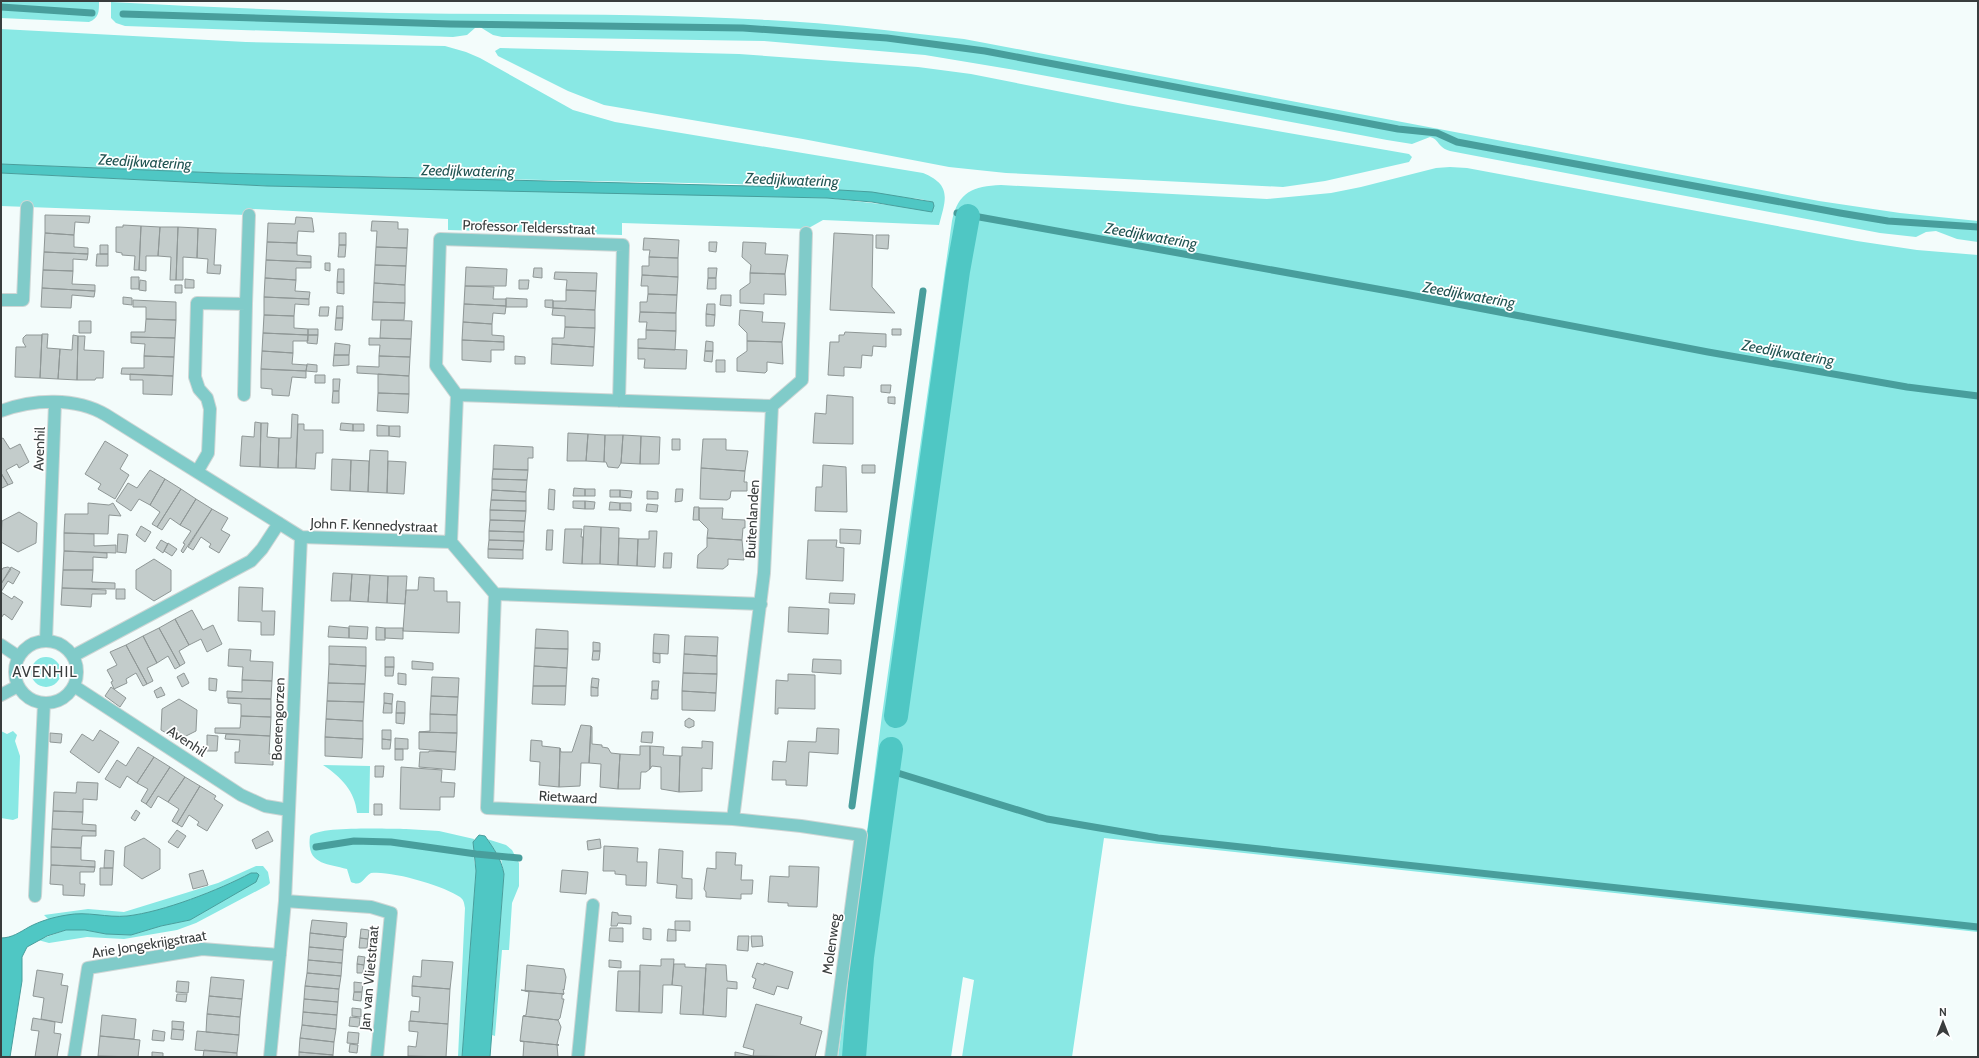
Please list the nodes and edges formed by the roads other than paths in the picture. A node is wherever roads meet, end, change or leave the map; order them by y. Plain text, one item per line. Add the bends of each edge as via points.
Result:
1 (27, 207) dead end
2 (249, 215) dead end
3 (806, 233) dead end
4 (1, 300) edge
5 (246, 304) junction
6 (244, 395) dead end
7 (458, 395) junction
8 (619, 401) junction
9 (55, 403) junction
10 (772, 406) junction
11 (1, 411) edge
12 (197, 472) junction
13 (279, 523) junction
14 (301, 537) junction
15 (451, 542) junction
16 (496, 594) junction
17 (760, 604) junction
18 (46, 641) junction
19 (1, 645) edge
20 (73, 656) junction
21 (19, 657) junction
22 (18, 686) junction
23 (74, 686) junction
24 (1, 695) edge
25 (44, 703) junction
26 (289, 810) junction
27 (733, 819) junction
28 (861, 835) joint
29 (35, 896) dead end
30 (285, 902) junction
31 (593, 905) dead end
32 (280, 955) junction
33 (74, 1057) edge
34 (270, 1057) edge
35 (377, 1057) edge
36 (578, 1057) edge
37 (831, 1057) edge

1 - 4 street via 23,300
2 - 5 street
3 - 10 street via 802,380
5 - 6 street
5 - 12 street via 197,303 195,377 198,389 207,398 210,409 208,453
7 - 8 street
7 - 8 street, Professor Teldersstraat via 436,366 440,239 623,245
7 - 15 street
8 - 10 street
9 - 11 street, John F. Kennedystraat via 28,403
9 - 12 street, John F. Kennedystraat via 83,404 96,409
9 - 18 street, Avenhil
10 - 17 street, Buitenlanden
12 - 13 street, John F. Kennedystraat
13 - 14 street, John F. Kennedystraat
13 - 20 street via 251,561
14 - 15 street, John F. Kennedystraat
14 - 26 street, Boerengorzen
15 - 16 street, John F. Kennedystraat
16 - 17 street
16 - 27 street, Rietwaard via 487,808
17 - 27 street, Buitenlanden
18 - 20 street via 57,643
18 - 21 street via 26,648
19 - 21 street
20 - 23 street via 77,666
21 - 22 street via 15,676
22 - 24 street
22 - 25 street via 34,701
23 - 25 street via 62,699
23 - 26 street, Avenhil via 241,795 265,806
25 - 29 street
26 - 30 street, Boerengorzen
27 - 28 street, Rietwaard
28 - 37 street, Molenweg
30 - 32 street, Boerengorzen
30 - 35 street, Jan van Vlietstraat via 371,908 391,913
31 - 36 street
32 - 33 street, Arie Jongekrijgstraat via 202,949 88,968
32 - 34 street, Boerengorzen

